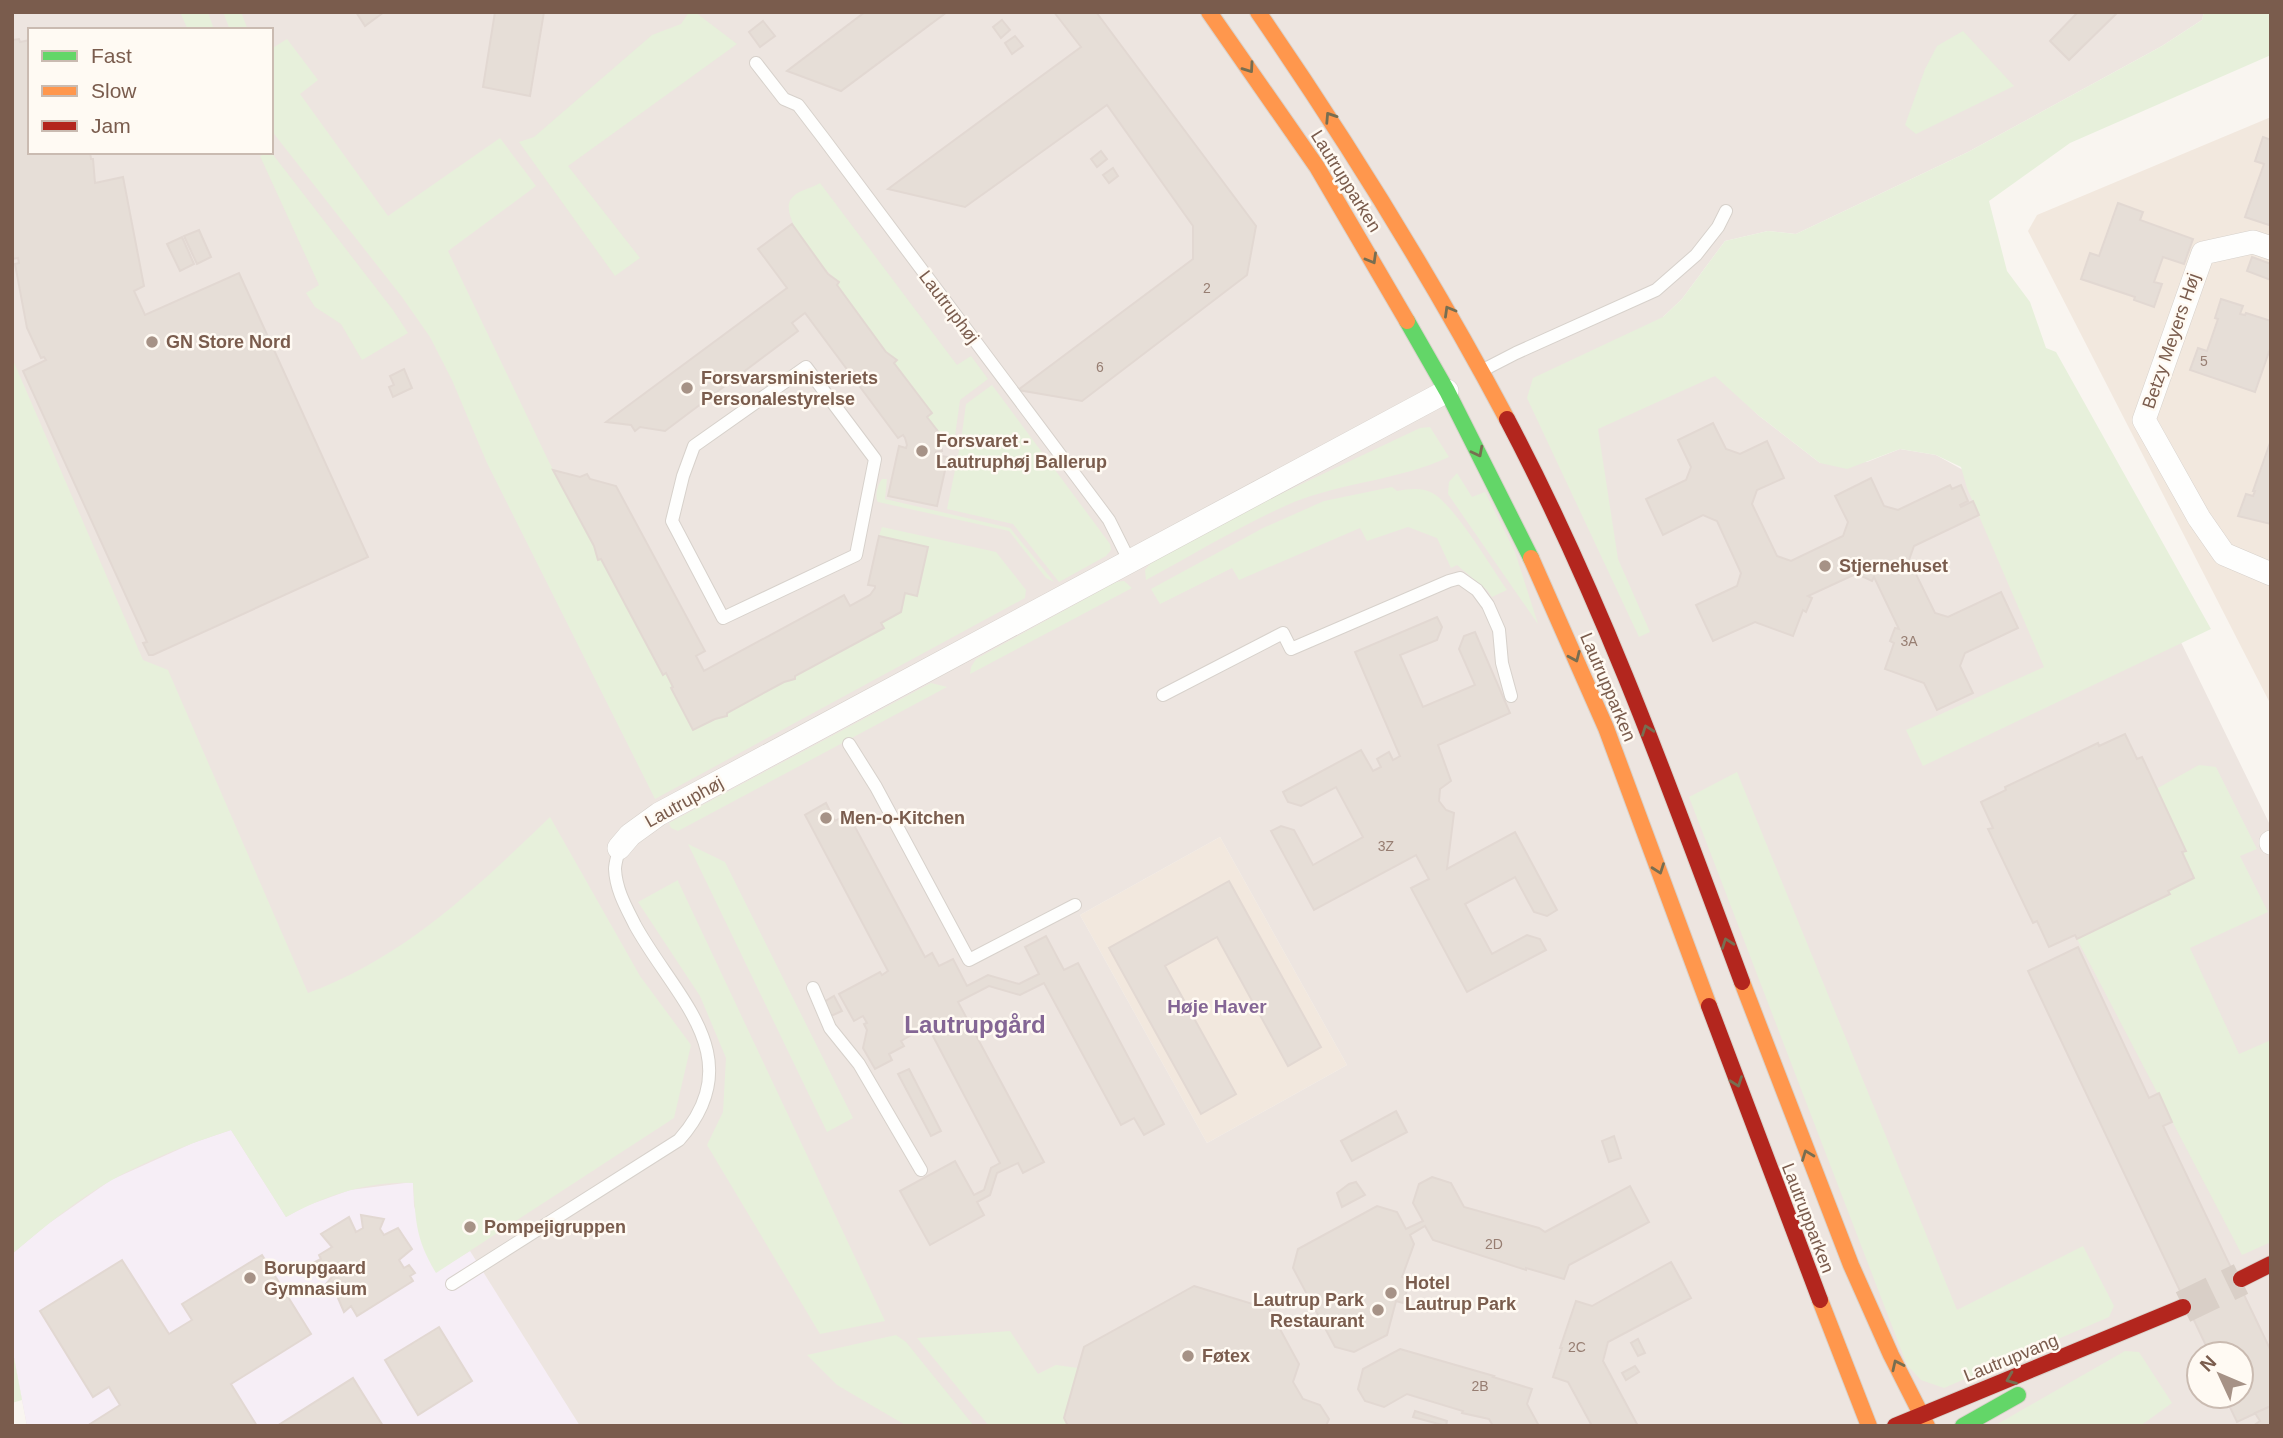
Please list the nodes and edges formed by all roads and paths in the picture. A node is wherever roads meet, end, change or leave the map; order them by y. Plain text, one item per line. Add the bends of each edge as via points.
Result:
1 (1209, 12) edge
2 (1258, 12) edge
3 (756, 63) dead end
4 (1726, 211) dead end
5 (2271, 247) edge
6 (1465, 381) junction
7 (683, 476) joint
8 (1130, 562) junction
9 (2271, 574) edge
10 (1163, 695) dead end
11 (1511, 696) dead end
12 (849, 744) dead end
13 (619, 848) joint
14 (1075, 905) dead end
15 (813, 988) dead end
16 (921, 1170) dead end
17 (2271, 1265) edge
18 (2241, 1279) tunnel mouth
19 (452, 1284) dead end
20 (2183, 1307) tunnel mouth
21 (2142, 1325) junction
22 (1925, 1420) edge
23 (1869, 1426) edge
24 (1895, 1426) edge
25 (1963, 1426) edge

1 -> 6 street, Lautrupparken
6 -> 2 street, Lautrupparken via 1400,227
3 - 8 lane, Lautruphøj via 824,139 1109,520
4 - 6 lane via 1696,255 1656,290
5 - 9 street, Betzy Meyers Høj via 2253,242 2203,253 2144,420 2224,554
6 - 8 street, Lautruphøj
22 -> 6 street, Lautrupparken via 1823,1196 1634,692 1587,586
6 -> 23 street, Lautrupparken via 1519,531 1606,728 1791,1230
7 - 7 lane via 694,446 806,367 875,459 856,555 723,618 672,521
8 - 13 street, Lautruphøj via 659,814
10 - 11 lane via 1283,633 1291,649 1460,578 1477,590 1499,630
12 - 14 lane via 969,960
13 - 19 lane, Lautruphøj via 615,868 622,901 691,1011 707,1045 710,1080 706,1095 679,1140
15 - 16 lane via 831,1028 859,1064
17 - 18 street
20 - 21 street, Lautrupvang
21 -> 22 street, Lautrupvang
21 - 25 street, Lautrupvang
22 - 24 street, Lautrupvang

